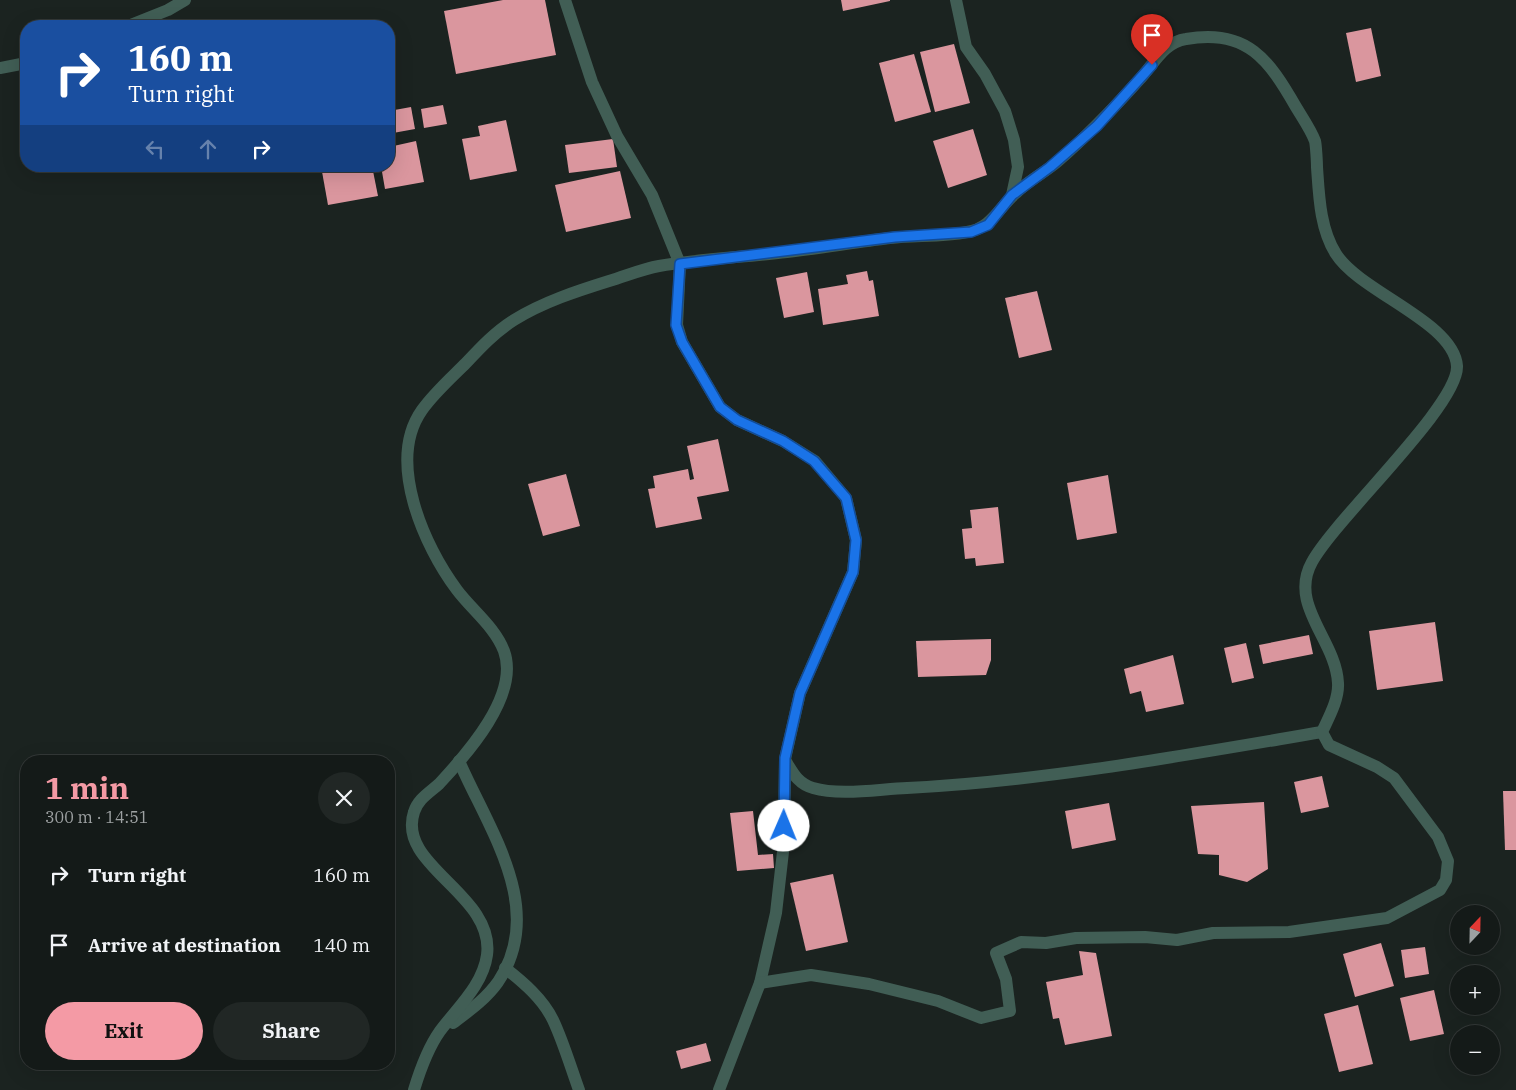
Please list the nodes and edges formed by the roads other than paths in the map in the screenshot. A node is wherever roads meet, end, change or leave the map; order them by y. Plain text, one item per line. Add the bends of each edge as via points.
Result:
1 (185, 0) edge
2 (566, 0) edge
3 (956, 0) edge
4 (143, 20) edge
5 (20, 64) edge
6 (0, 68) edge
7 (1012, 195) junction
8 (680, 264) junction
9 (1322, 732) junction
10 (785, 758) junction
11 (459, 761) junction
12 (505, 968) junction
13 (760, 983) junction
14 (437, 1036) junction
15 (414, 1090) edge
16 (579, 1090) edge
17 (719, 1090) edge

1 - 4 street
2 - 8 street via 592,82 617,136 652,195
3 - 7 street via 966,47 1005,111 1014,140 1018,167
5 - 6 street
7 - 8 street via 988,225 971,232 895,237
7 - 9 street via 1097,126 1168,44 1183,39 1218,37 1251,48 1266,59 1316,143 1322,220 1336,254 1354,274 1426,322 1449,345 1457,366 1444,401 1346,515 1311,563 1303,584 1306,603 1332,658 1338,684 1334,705
8 - 10 street via 676,325 682,342 720,407 737,420 783,441 814,461 846,498 856,540 853,572 800,693
8 - 11 street via 654,266 574,292 516,318 490,337 445,384 422,410 413,426 408,442 408,481 424,527 446,574 488,625 506,654 507,685 500,702
9 - 10 street via 1186,755 959,785 848,791 813,788 797,780
9 - 13 street via 1329,745 1377,767 1400,786 1438,837 1448,861 1446,880 1440,890 1387,918 1288,932 1213,933 1177,940 1145,937 1021,942 996,953 1006,979 1010,1010 982,1018 878,986 811,975
10 - 13 street via 784,842 776,913
11 - 12 street via 487,816 513,890 518,928 514,951
11 - 14 street via 420,801 414,809 411,824 414,838 426,860 472,906 487,943 487,958 476,984
12 - 14 street via 480,1002
12 - 16 street via 543,1003 553,1020
13 - 17 street
14 - 15 street

